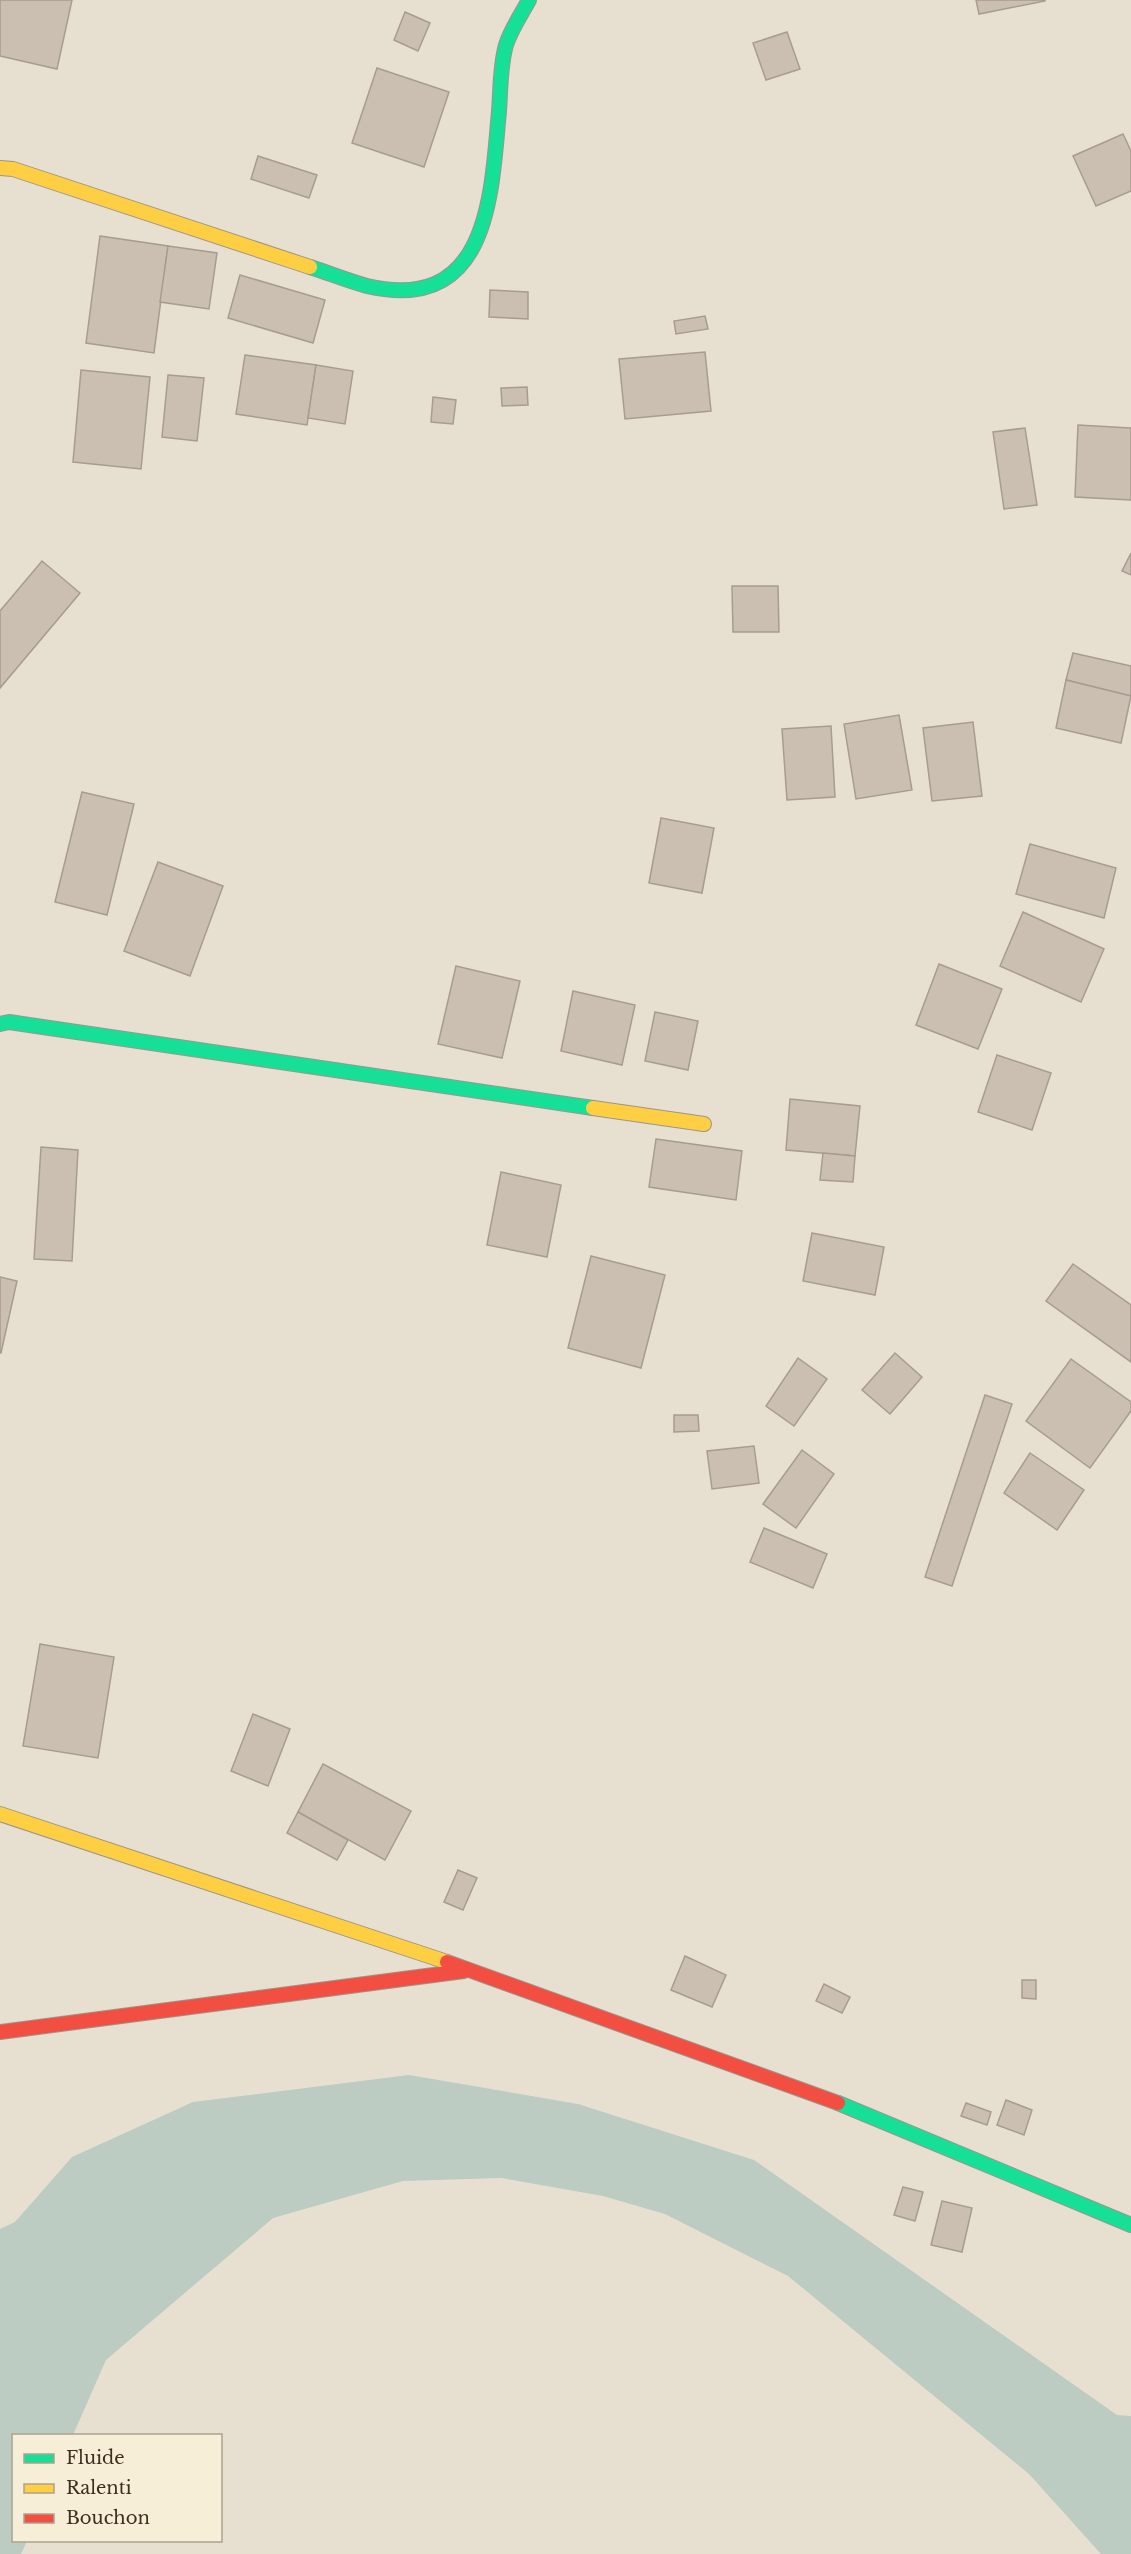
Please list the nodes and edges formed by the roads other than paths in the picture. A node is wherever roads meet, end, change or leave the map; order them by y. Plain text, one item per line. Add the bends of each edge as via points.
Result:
1 (529, 0) edge
2 (0, 168) edge
3 (0, 1024) edge
4 (704, 1124) dead end
5 (0, 1814) edge
6 (469, 1971) junction
7 (0, 2032) edge
8 (1131, 2225) edge

1 - 2 street via 506,46 495,163 479,234 468,259 449,278 414,290 368,286 13,169
3 - 4 street via 9,1022
5 - 6 street
6 - 7 street
6 - 8 street via 614,2019 887,2122

